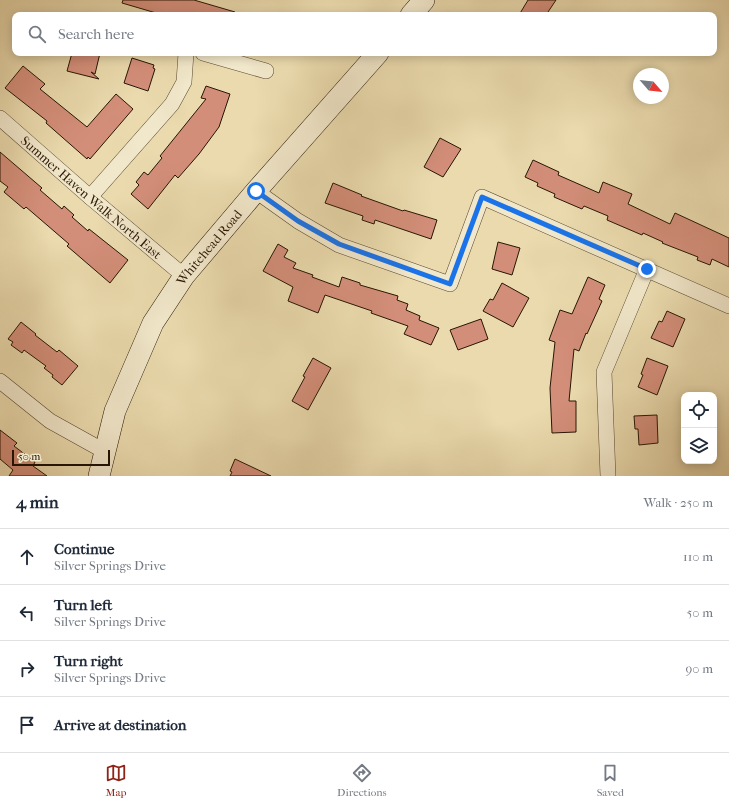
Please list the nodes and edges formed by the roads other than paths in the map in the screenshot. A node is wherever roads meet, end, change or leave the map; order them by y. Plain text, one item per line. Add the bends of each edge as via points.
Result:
1 (424, 0) edge
2 (414, 12) edge
3 (186, 56) edge
4 (214, 56) edge
5 (375, 56) edge
6 (266, 71) dead end
7 (0, 118) edge
8 (256, 191) junction
9 (90, 197) junction
10 (647, 269) junction
11 (184, 276) junction
12 (729, 306) edge
13 (0, 381) edge
14 (104, 451) junction
15 (99, 476) edge
16 (608, 476) edge

1 - 2 street
3 - 9 street via 184,82 172,104
4 - 6 street
5 - 8 street, Whitehead Road
7 - 9 street, Summer Haven Walk North East
8 - 10 street via 298,221 339,244 450,284 482,197
8 - 11 street, Whitehead Road
9 - 11 street, Summer Haven Walk North East
10 - 12 street
10 - 16 street via 604,372
11 - 14 street, Whitehead Road via 153,324 115,411
13 - 14 street via 50,421
14 - 15 street, Whitehead Road

